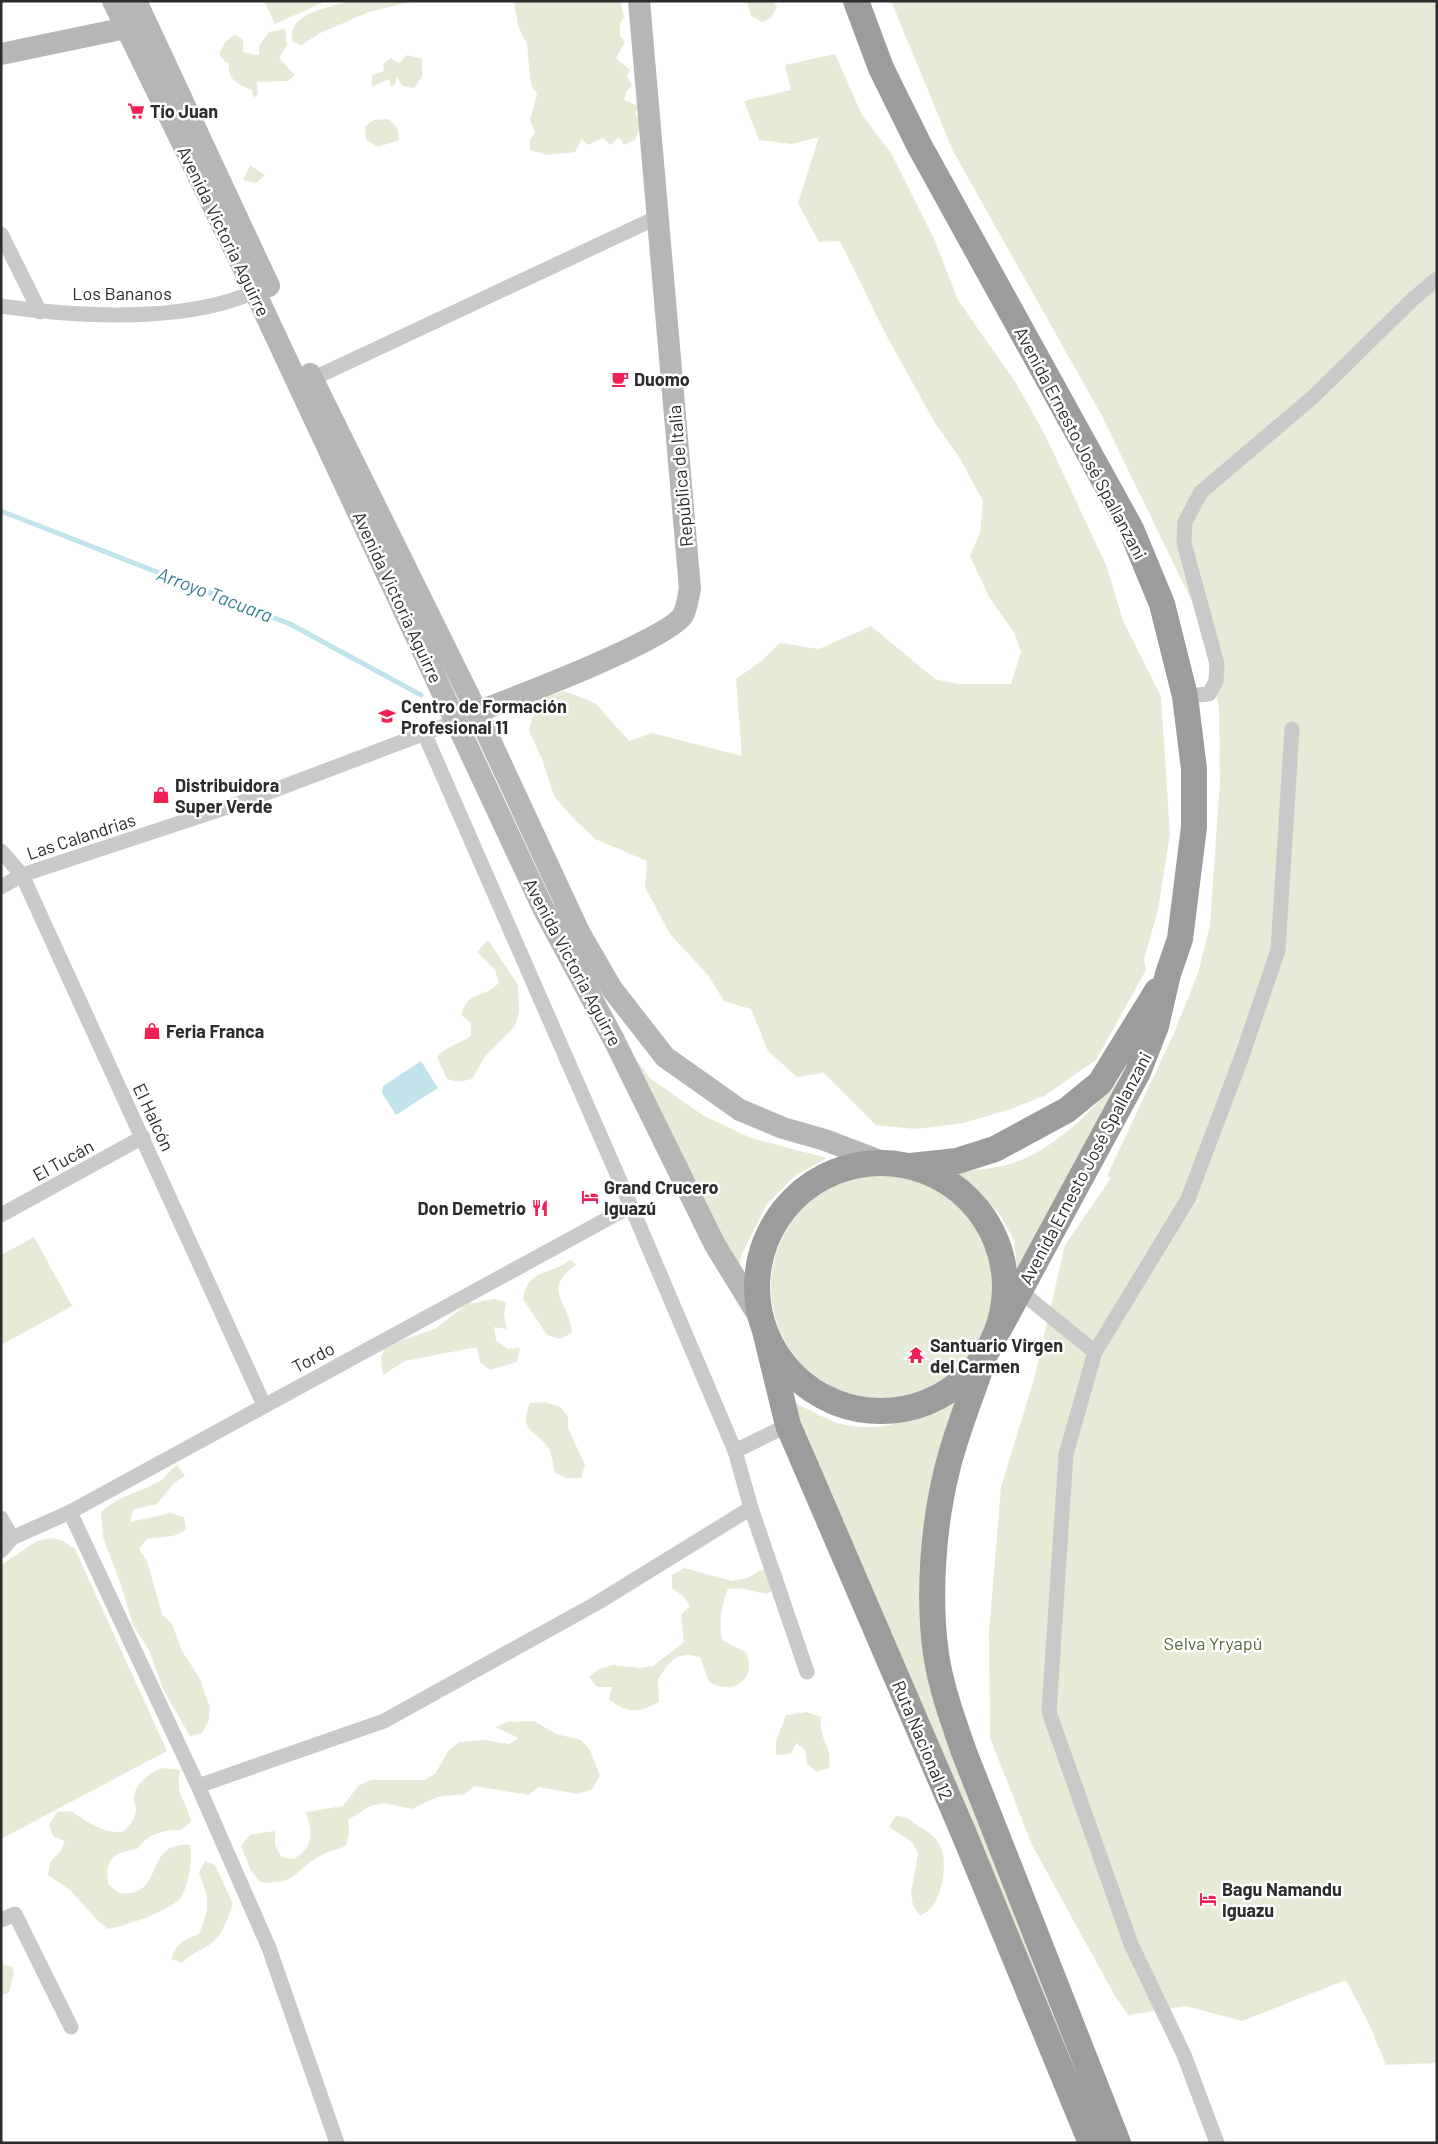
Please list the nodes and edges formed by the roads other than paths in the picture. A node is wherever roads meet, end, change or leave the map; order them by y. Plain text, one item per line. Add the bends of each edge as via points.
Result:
1 (113, 1) edge
2 (639, 1) edge
3 (856, 1) edge
4 (136, 17) edge
5 (1, 54) edge
6 (658, 217) junction
7 (1, 234) edge
8 (1437, 279) edge
9 (262, 288) junction
10 (1, 306) edge
11 (40, 312) junction
12 (312, 379) junction
13 (1185, 696) junction
14 (467, 717) junction
15 (1292, 728) dead end
16 (425, 735) junction
17 (1, 851) edge
18 (22, 875) junction
19 (1, 887) edge
20 (1168, 974) junction
21 (143, 1137) junction
22 (897, 1165) junction
23 (631, 1206) junction
24 (1, 1215) edge
25 (1013, 1288) junction
26 (764, 1328) junction
27 (1095, 1352) junction
28 (984, 1358) junction
29 (264, 1405) junction
30 (788, 1425) junction
31 (735, 1451) junction
32 (751, 1508) junction
33 (70, 1512) junction
34 (1, 1518) edge
35 (7, 1538) edge
36 (1, 1551) edge
37 (806, 1672) dead end
38 (198, 1786) junction
39 (1, 1920) edge
40 (71, 2027) dead end
41 (337, 2143) edge
42 (1091, 2143) edge
43 (1118, 2143) edge
44 (1217, 2143) edge

1 - 4 main road, Avenida Victoria Aguirre
2 - 6 main road, República de Italia
3 - 13 highway, Avenida Ernesto José Spallanzani via 882,68 919,145 1131,529 1162,604
4 - 5 main road
4 - 9 main road, Avenida Victoria Aguirre
6 - 12 street
6 - 14 main road, República de Italia via 690,589 683,616 663,633
7 - 11 street
8 - 13 street via 1313,397 1201,492 1185,522 1184,543 1217,664 1216,681 1209,694
9 - 11 street, Los Bananos via 235,300 182,311 148,314
9 - 12 main road, Avenida Victoria Aguirre
9 - 14 main road, Avenida Victoria Aguirre
10 - 11 street, Los Bananos
12 - 14 main road, Avenida Victoria Aguirre
13 - 20 highway, Avenida Ernesto José Spallanzani via 1194,769 1194,827 1180,939
14 - 16 street, Las Calandrias
14 - 22 main road, Avenida Victoria Aguirre via 578,932 612,988 665,1057 740,1110 783,1128
14 - 26 main road, Avenida Victoria Aguirre via 543,908 614,1040 715,1245
15 - 27 street via 1278,950 1188,1199
16 - 18 street, Las Calandrias via 243,802
16 - 23 street
17 - 18 street, El Halcón
18 - 19 street, Las Calandrias
18 - 21 street, El Halcón
20 - 22 highway, Avenida Ernesto José Spallanzani via 1100,1083 1067,1110 995,1149 957,1161
20 - 25 highway, Avenida Ernesto José Spallanzani via 1156,1026 1138,1072
21 - 24 street, El Tucán
21 - 29 street, El Halcón
22 - 25 highway via 933,1175 956,1189 977,1208 992,1231
22 - 26 highway, Avenida Ernesto José Spallanzani via 859,1166 831,1174 806,1189 784,1209 768,1234 759,1262
23 - 29 street, Tordo
23 - 31 street
25 - 27 street
25 - 28 highway, Avenida Ernesto José Spallanzani via 999,1329
26 - 28 highway via 783,1364 807,1387 836,1403 868,1411 901,1410 933,1400 962,1383
26 - 30 highway, Ruta Nacional 12
27 - 44 street via 1066,1454 1049,1712 1131,1944 1184,2055
28 - 43 highway, Ruta Nacional 12 via 947,1469 938,1519 932,1571 936,1654 948,1706 964,1752
29 - 33 street, Tordo
30 - 31 street
30 - 42 highway, Ruta Nacional 12 via 964,1834
31 - 32 street
32 - 37 street
32 - 38 street via 597,1603 384,1721
33 - 35 street, Tordo
33 - 38 street
34 - 35 street
35 - 36 street, Tordo
38 - 41 street via 269,1948
39 - 40 street via 16,1914

